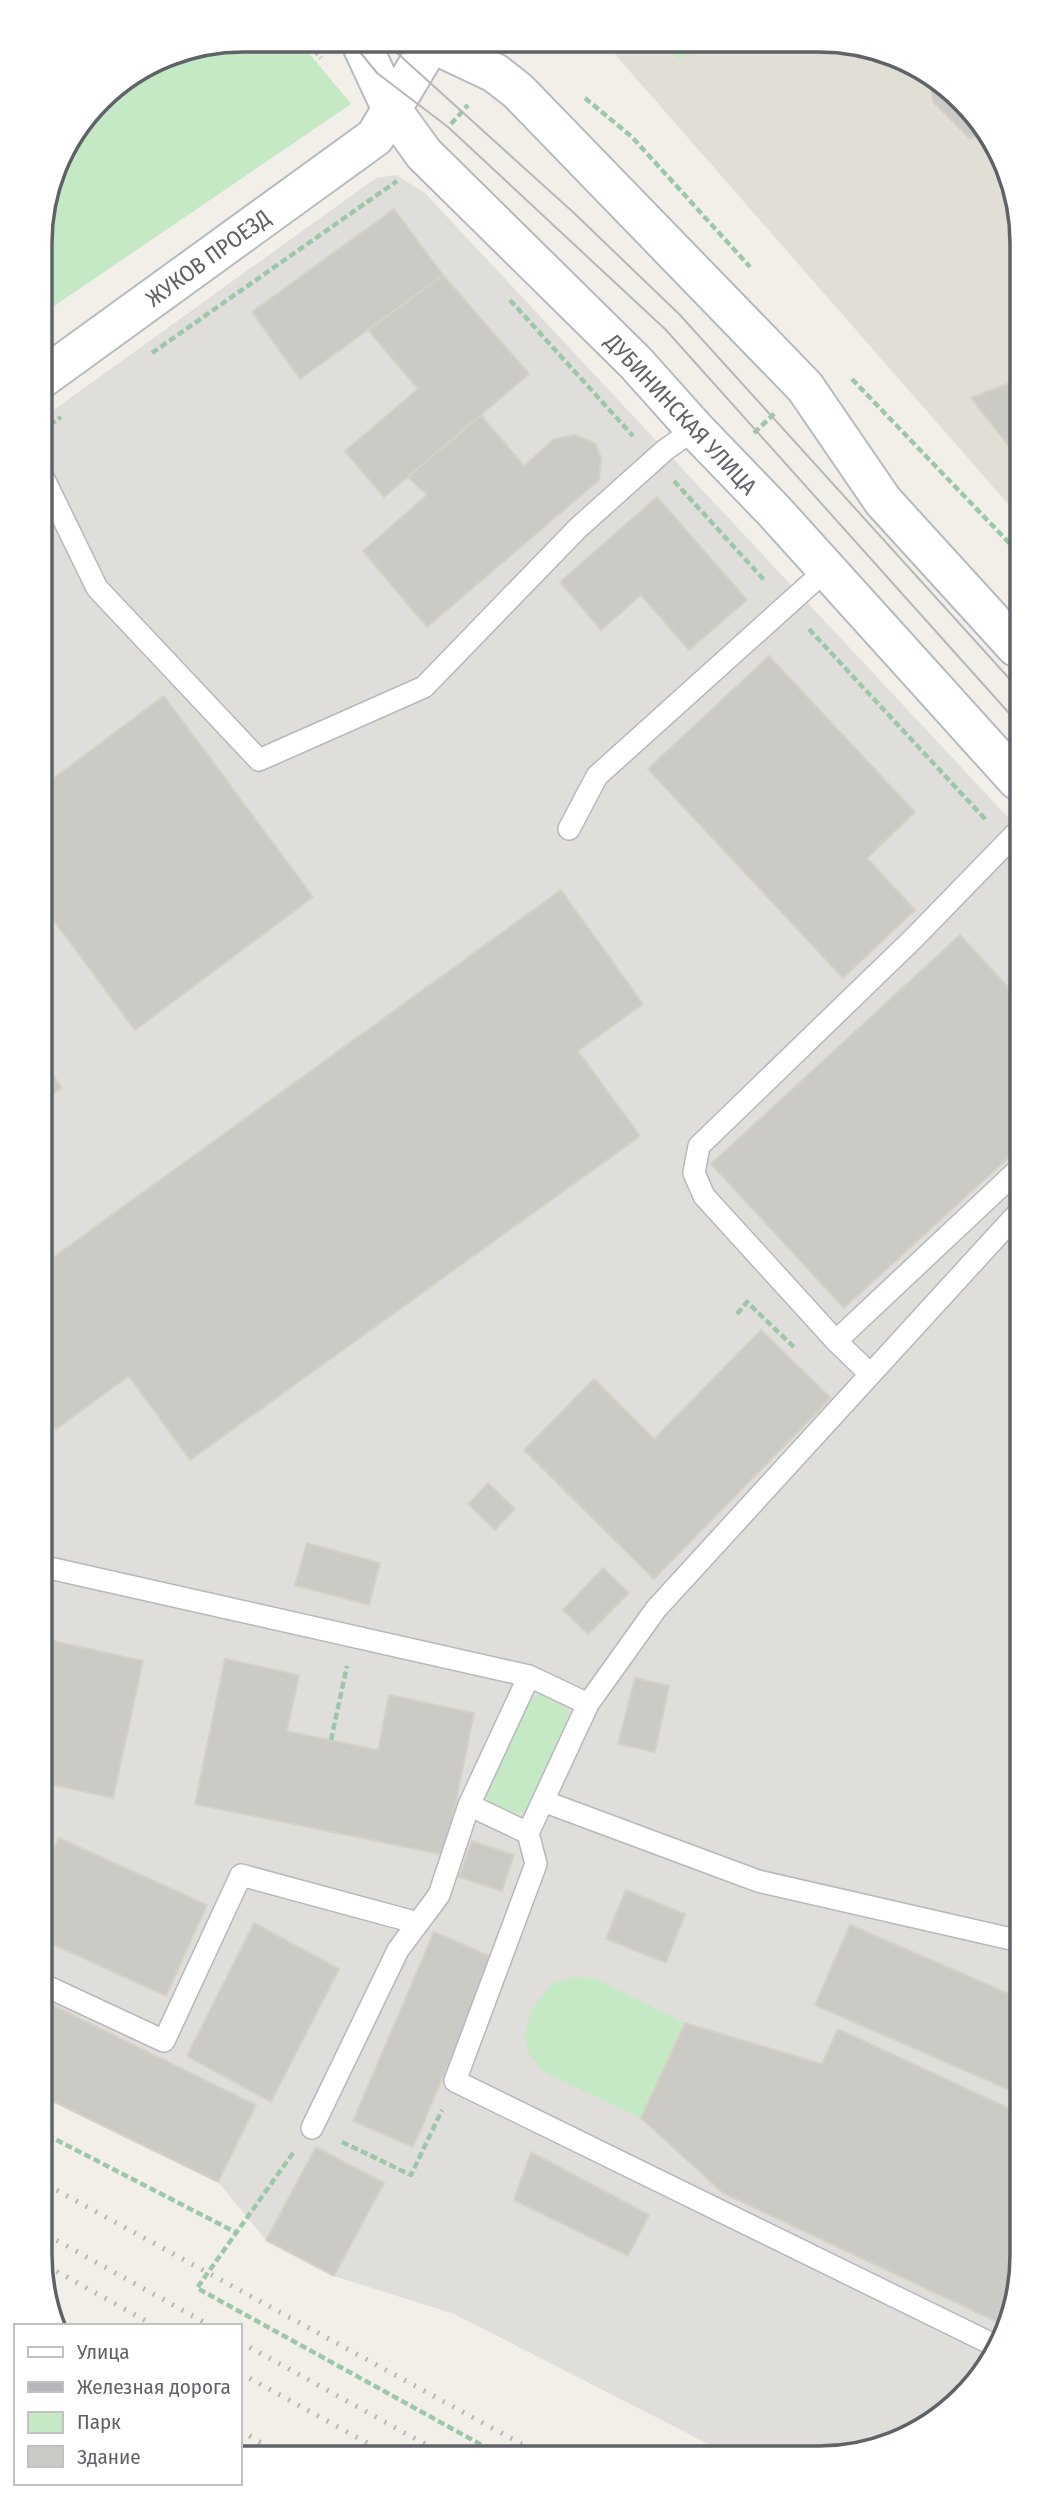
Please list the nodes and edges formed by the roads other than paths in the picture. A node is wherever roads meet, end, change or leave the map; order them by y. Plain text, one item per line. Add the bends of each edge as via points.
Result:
1 (363, 53) edge
2 (423, 53) edge
3 (452, 53) edge
4 (384, 123) junction
5 (53, 370) edge
6 (695, 429) junction
7 (53, 497) edge
8 (827, 569) junction
9 (1010, 640) edge
10 (1010, 772) edge
11 (569, 828) dead end
12 (1010, 839) edge
13 (1010, 1178) edge
14 (1010, 1222) edge
15 (836, 1341) junction
16 (869, 1373) junction
17 (52, 1569) edge
18 (529, 1676) junction
19 (588, 1704) junction
20 (543, 1801) junction
21 (468, 1805) junction
22 (528, 1833) junction
23 (418, 1923) junction
24 (1009, 1939) edge
25 (52, 1989) edge
26 (312, 2128) road end
27 (988, 2342) edge

1 - 4 main road, ДУБИНИНСКАЯ УЛИЦА
2 - 4 main road
3 - 9 main road via 495,73 518,91 805,387 883,500
4 - 5 main road, ЖУКОВ ПРОЕЗД
4 - 6 main road, ДУБИНИНСКАЯ УЛИЦА via 424,154 635,362
6 - 7 lane via 654,459 578,528 424,687 259,760 97,588
6 - 8 main road, ДУБИНИНСКАЯ УЛИЦА
8 - 10 main road, ДУБИНИНСКАЯ УЛИЦА
8 - 11 lane via 597,776
12 - 15 lane via 699,1146 694,1173 704,1196
13 - 15 lane
14 - 16 lane
15 - 16 lane
16 - 19 lane via 656,1609
17 - 18 lane
18 - 19 lane
18 - 21 lane
19 - 20 lane
20 - 22 lane
20 - 24 lane via 758,1881
21 - 22 lane
21 - 23 lane via 439,1895
22 - 27 lane via 536,1864 456,2081
23 - 25 lane via 241,1875 164,2041
23 - 26 lane via 398,1950

